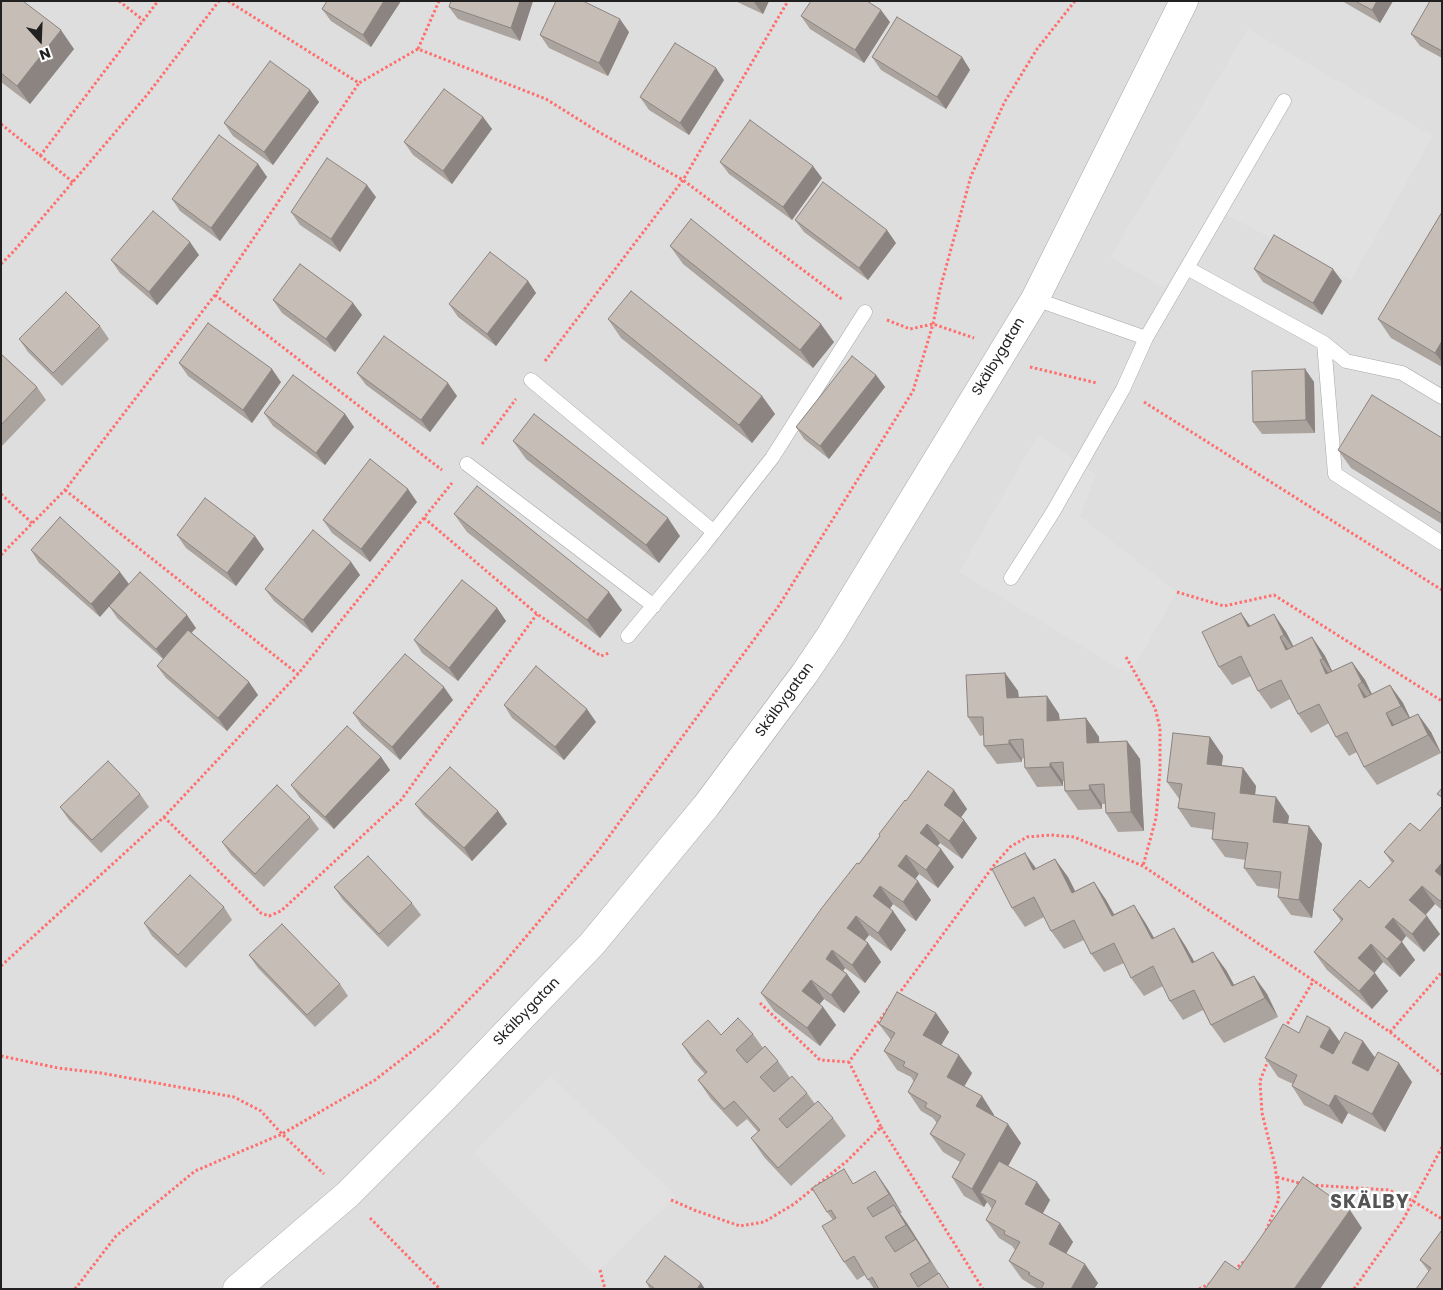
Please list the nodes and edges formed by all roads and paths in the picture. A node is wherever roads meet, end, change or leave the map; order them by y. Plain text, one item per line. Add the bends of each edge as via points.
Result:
1 (119, 1) edge
2 (158, 1) edge
3 (219, 1) edge
4 (228, 1) edge
5 (439, 1) edge
6 (788, 1) edge
7 (1075, 1) edge
8 (1184, 1) edge
9 (143, 20) junction
10 (418, 49) junction
11 (359, 83) junction
12 (1284, 101) dead end
13 (1, 124) edge
14 (40, 156) junction
15 (683, 180) junction
16 (73, 182) junction
17 (1, 264) edge
18 (1187, 268) junction
19 (215, 295) junction
20 (1035, 299) junction
21 (865, 312) junction
22 (933, 324) junction
23 (1146, 338) junction
24 (1324, 343) junction
25 (1002, 353) junction
26 (531, 380) junction
27 (1123, 389) junction
28 (1442, 397) edge
29 (467, 464) junction
30 (454, 479) junction
31 (65, 490) junction
32 (1, 494) edge
33 (424, 518) junction
34 (32, 523) junction
35 (714, 532) junction
36 (1442, 543) edge
37 (1, 555) edge
38 (1010, 578) dead end
39 (1442, 590) edge
40 (1177, 592) dead end
41 (654, 606) junction
42 (537, 614) junction
43 (628, 636) joint
44 (1126, 657) dead end
45 (298, 674) junction
46 (1442, 701) edge
47 (164, 817) junction
48 (1143, 866) junction
49 (1, 966) edge
50 (1442, 972) edge
51 (1314, 980) junction
52 (760, 1003) edge
53 (1390, 1032) junction
54 (1282, 1034) edge
55 (1, 1056) edge
56 (1269, 1057) edge
57 (848, 1062) junction
58 (1442, 1074) edge
59 (881, 1127) junction
60 (282, 1134) junction
61 (1442, 1147) edge
62 (1277, 1178) junction
63 (671, 1200) dead end
64 (1413, 1201) junction
65 (1442, 1219) edge
66 (1266, 1232) edge
67 (1253, 1254) edge
68 (600, 1270) dead end
69 (1228, 1275) edge
70 (1213, 1282) edge
71 (75, 1289) edge
72 (237, 1289) edge
73 (605, 1289) edge
74 (983, 1289) edge
75 (1199, 1289) edge
76 (1354, 1289) edge

1 - 9 path
2 - 9 path
3 - 16 path via 147,95
4 - 11 path
5 - 10 path
6 - 15 path
7 - 22 path via 1037,49 1004,103 971,176
8 - 20 street, Skälbygatan
9 - 14 path
10 - 11 path
10 - 15 path via 546,98
11 - 19 path
12 - 18 lane
13 - 14 path
14 - 16 path
15 - 21 path via 854,308
15 - 26 path
16 - 17 path
18 - 23 lane
18 - 24 lane
19 - 30 path
19 - 31 path
20 - 23 lane
20 - 25 street, Skälbygatan
21 - 22 path via 910,329
21 - 35 lane via 772,458
22 - 25 path via 974,338
22 - 60 path via 913,391 783,599 598,850 498,970 438,1031 375,1080
23 - 27 lane
24 - 28 lane via 1346,361 1402,373
24 - 36 lane via 1335,474
25 - 27 path via 1024,365
25 - 72 street, Skälbygatan via 806,673 706,806 592,944 444,1098 347,1195
26 - 29 path
26 - 35 lane
27 - 38 lane via 1053,512
27 - 39 path
29 - 30 path
29 - 41 lane
30 - 33 path
31 - 34 path
31 - 45 path
32 - 34 path
33 - 42 path
33 - 45 path
34 - 37 path
35 - 41 lane
40 - 46 path via 1224,606 1274,595
41 - 43 lane
42 - 43 path via 601,656 620,648
42 - 47 path via 400,800 281,911 269,916 261,913
44 - 48 path via 1155,708 1160,728 1156,818
45 - 47 path
47 - 49 path
48 - 51 path
48 - 57 path via 1074,837 1027,837 1010,847
50 - 53 path
51 - 53 path
51 - 54 path
52 - 57 path via 820,1060
53 - 58 path
55 - 60 path via 234,1097 261,1111
56 - 62 path via 1260,1081 1262,1113
57 - 59 path
59 - 63 path via 848,1162 794,1204 764,1222 740,1226
59 - 74 path
60 - 71 path via 195,1171 116,1236
61 - 64 path
62 - 64 path via 1304,1184 1388,1190
62 - 66 path via 1279,1199
64 - 65 path
64 - 76 path
67 - 69 path
68 - 73 path
70 - 75 path

